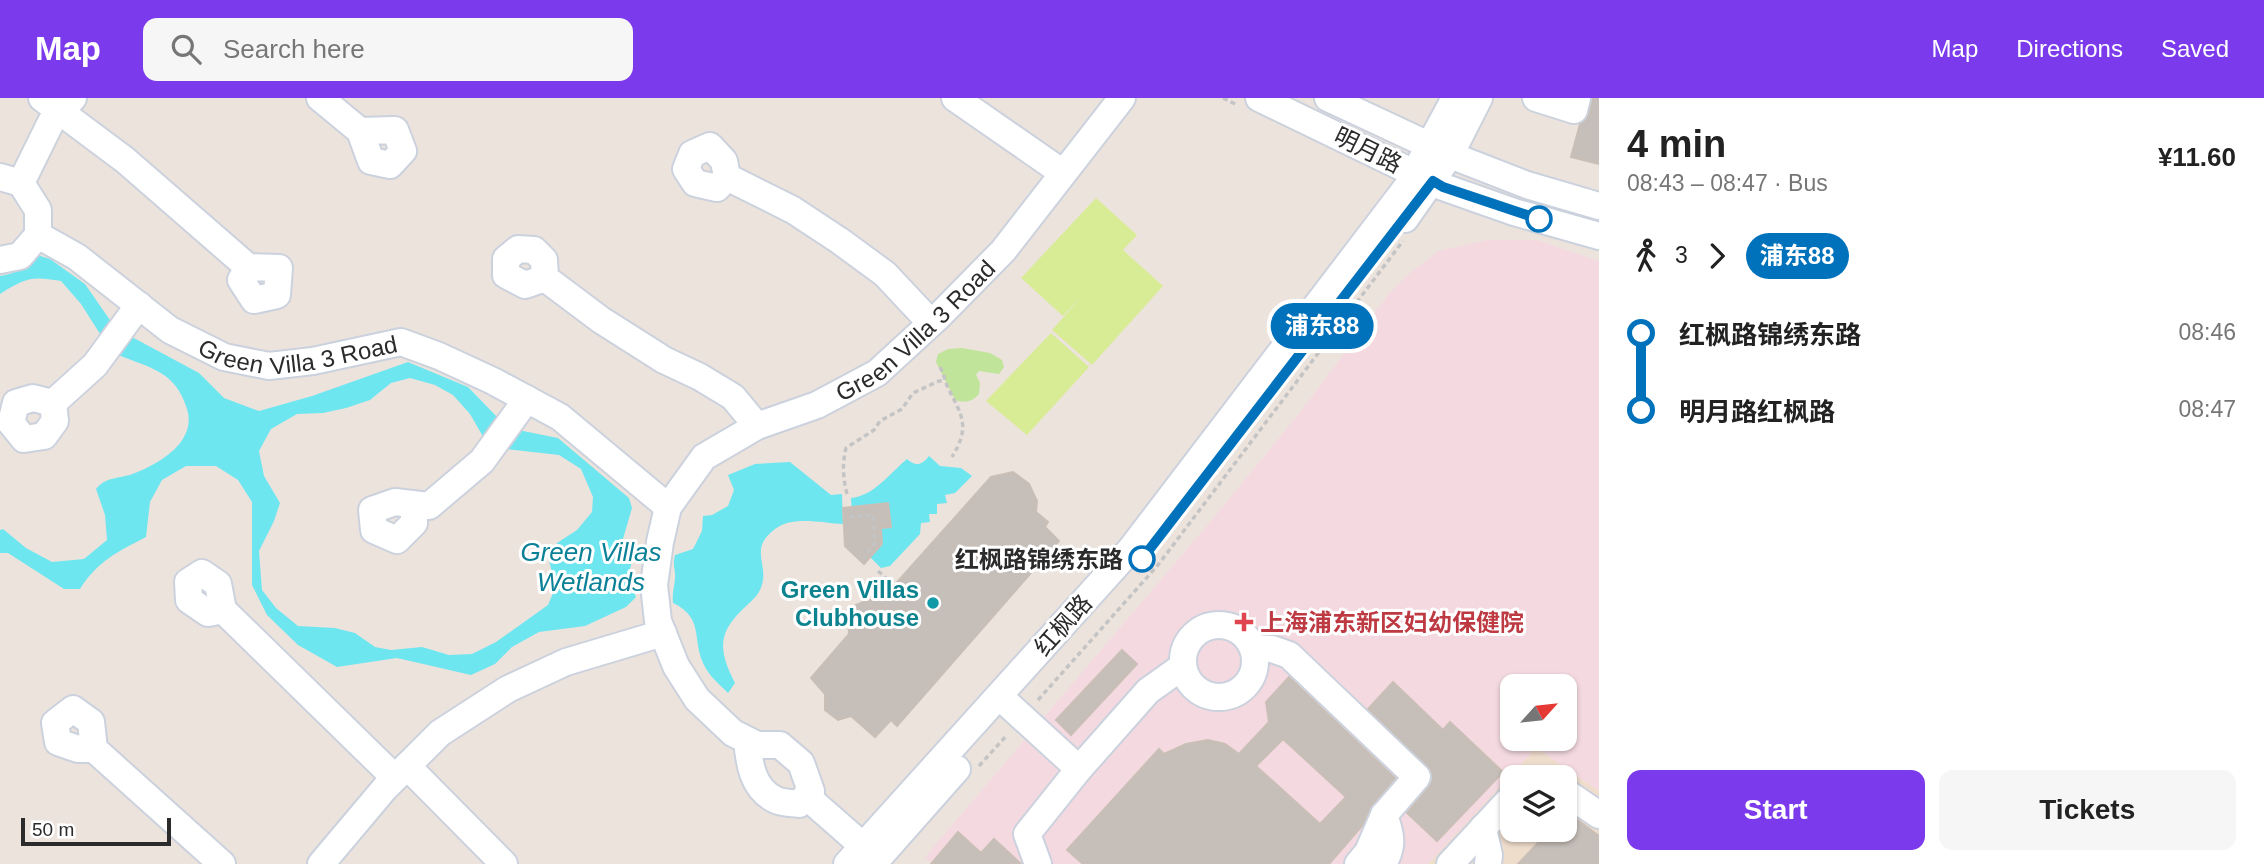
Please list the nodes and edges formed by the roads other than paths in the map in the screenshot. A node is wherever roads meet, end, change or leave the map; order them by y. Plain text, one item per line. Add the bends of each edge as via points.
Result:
1 (320, 98) edge
2 (955, 98) edge
3 (1122, 98) edge
4 (1259, 98) edge
5 (1328, 98) edge
6 (1455, 98) edge
7 (1479, 98) edge
8 (1536, 98) edge
9 (1577, 98) edge
10 (58, 103) edge
11 (360, 131) dead end
12 (1440, 151) junction
13 (1063, 173) junction
14 (727, 177) dead end
15 (1424, 177) junction
16 (10, 180) edge
17 (1599, 206) edge
18 (38, 235) junction
19 (1599, 236) edge
20 (0, 260) edge
21 (248, 267) dead end
22 (545, 278) dead end
23 (139, 305) junction
24 (931, 323) junction
25 (527, 399) junction
26 (53, 403) dead end
27 (757, 426) junction
28 (414, 504) dead end
29 (668, 507) junction
30 (223, 610) dead end
31 (663, 633) junction
32 (1253, 648) junction
33 (1183, 666) junction
34 (1005, 702) junction
35 (747, 740) junction
36 (94, 749) dead end
37 (1079, 769) junction
38 (401, 772) junction
39 (806, 796) junction
40 (1577, 800) edge
41 (1500, 810) edge
42 (1384, 814) junction
43 (1599, 815) edge
44 (1483, 828) junction
45 (861, 858) edge
46 (222, 864) edge
47 (321, 864) edge
48 (504, 864) edge
49 (1038, 864) edge
50 (1359, 864) edge
51 (1383, 864) edge
52 (1450, 864) edge
53 (1488, 864) edge

1 - 11 street
2 - 13 street
3 - 13 street, Green Villa 3 Road
4 - 15 street, 明月路
5 - 12 street, 明月路
6 - 12 street, 红枫路
7 - 12 street, 红枫路
8 - 9 street via 1574,110
10 - 16 street via 51,122
10 - 21 street
12 - 15 street, 红枫路
12 - 17 street, 明月路 via 1527,185
13 - 24 street, Green Villa 3 Road via 1003,251
14 - 24 street via 793,210 840,241 885,274
15 - 19 street, 明月路 via 1514,212
15 - 34 street, 红枫路 via 1142,559
16 - 18 street via 38,210
18 - 20 street via 20,256
18 - 23 street, Green Villa 3 Road via 77,257
22 - 27 street via 664,360 733,397
23 - 25 street, Green Villa 3 Road via 170,330 224,357 269,366 401,342
23 - 26 street via 95,365
24 - 27 street, Green Villa 3 Road via 877,373 817,405
25 - 28 street via 482,461 429,506
25 - 29 street, Green Villa 3 Road via 561,417
27 - 29 street, Green Villa 3 Road via 704,457
29 - 31 street, Green Villa 3 Road via 654,584
30 - 38 street
31 - 35 street, Green Villa 3 Road via 676,666 697,699
31 - 38 street via 566,662 508,689 440,733
32 - 33 street via 1238,631 1216,625 1195,634
32 - 33 street via 1254,673 1239,692 1228,697 1204,694 1194,687
32 - 42 street via 1289,655 1417,777
33 - 37 street via 1148,691
34 - 37 street
34 - 45 street, 红枫路
35 - 39 street, Green Villa 3 Road via 757,746 780,745 801,763 811,791
35 - 39 street via 750,768 760,788 776,800 799,804
36 - 46 street
37 - 49 street via 1027,834
38 - 47 street
38 - 48 street
39 - 45 street
40 - 43 street
41 - 44 street
42 - 50 street
42 - 51 street via 1391,835 1390,852
44 - 52 street
44 - 53 street

